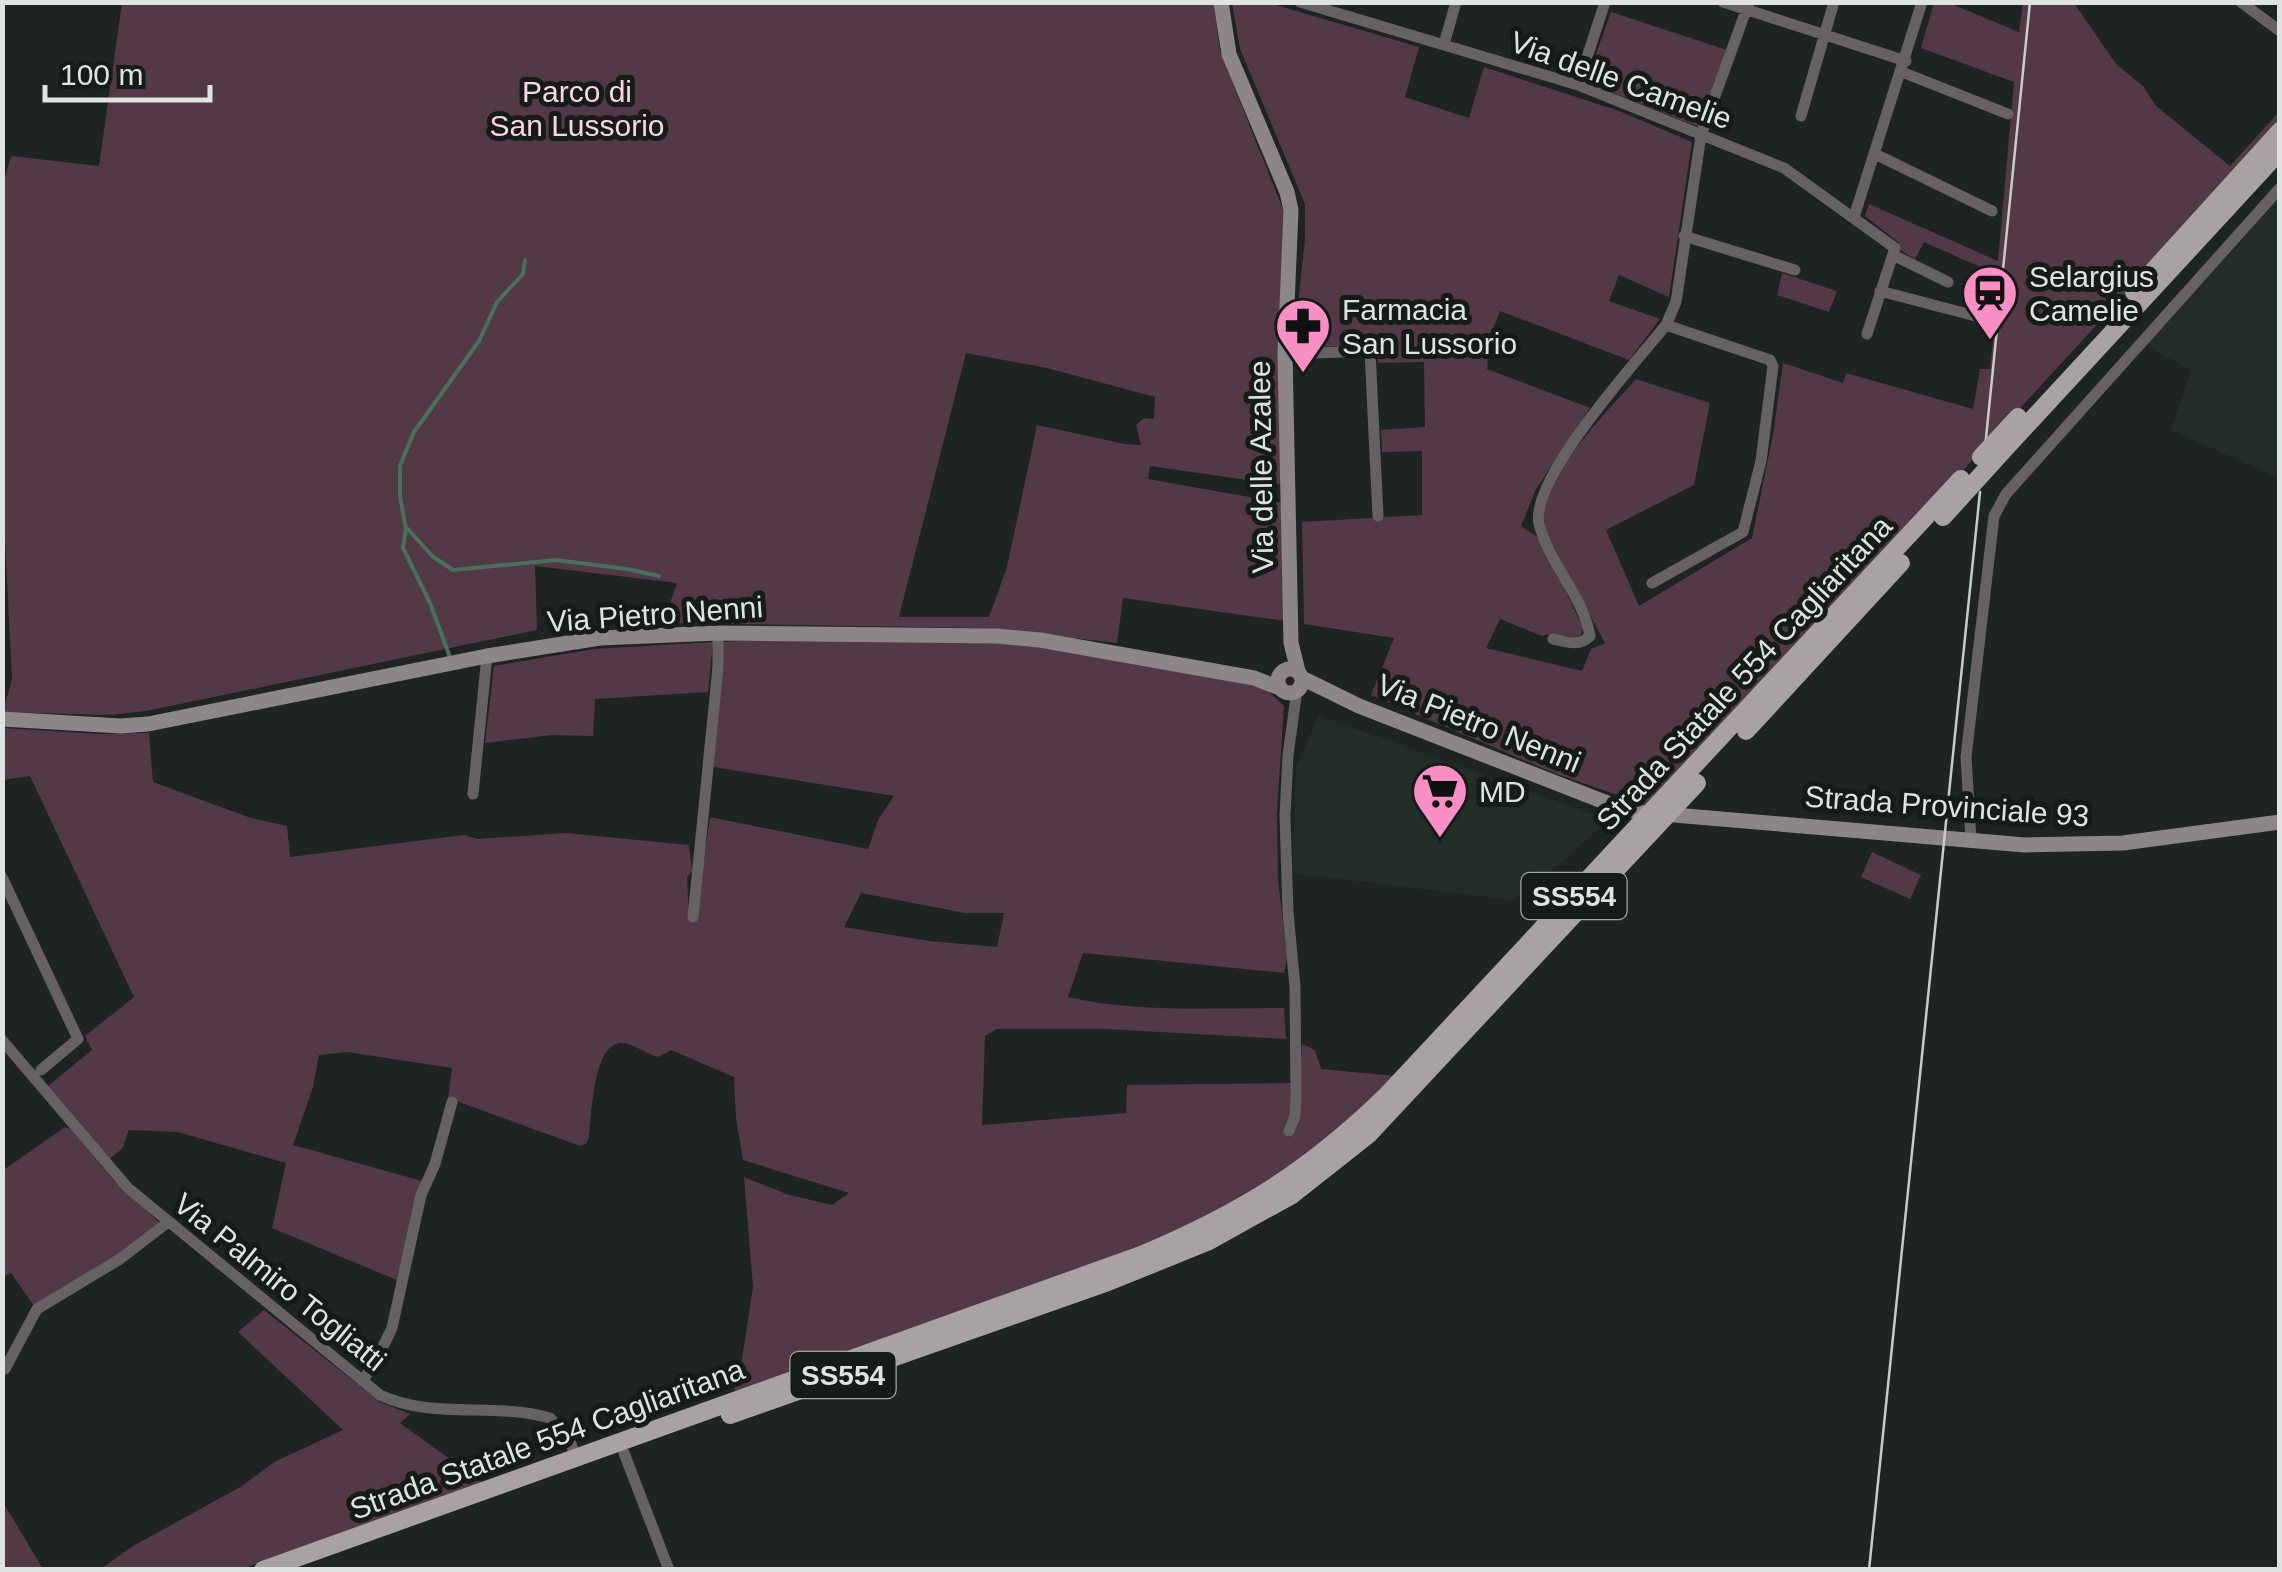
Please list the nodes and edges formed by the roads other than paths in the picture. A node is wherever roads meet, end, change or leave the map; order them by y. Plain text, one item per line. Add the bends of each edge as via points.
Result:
1 (1221, 2) edge
2 (1300, 2) edge
3 (1456, 2) edge
4 (1605, 2) edge
5 (1723, 2) edge
6 (1834, 2) edge
7 (1922, 2) edge
8 (2241, 2) edge
9 (1748, 6) edge
10 (1340, 8) edge
11 (2280, 30) edge
12 (1825, 34) junction
13 (1444, 44) junction
14 (1904, 66) junction
15 (1578, 86) junction
16 (2008, 114) dead end
17 (1801, 116) dead end
18 (2280, 131) edge
19 (1701, 135) junction
20 (2280, 151) edge
21 (1874, 154) junction
22 (2254, 169) junction
23 (2280, 188) edge
24 (1992, 211) dead end
25 (1854, 217) junction
26 (1684, 236) junction
27 (2183, 247) junction
28 (1893, 255) junction
29 (1795, 270) dead end
30 (1948, 282) dead end
31 (1880, 291) junction
32 (1983, 318) dead end
33 (1666, 326) junction
34 (1867, 334) dead end
35 (1286, 354) junction
36 (1378, 516) dead end
37 (1652, 583) dead end
38 (718, 633) junction
39 (1552, 639) dead end
40 (487, 656) junction
41 (1291, 681) junction
42 (2, 719) edge
43 (473, 794) dead end
44 (1661, 812) junction
45 (2280, 822) edge
46 (1972, 840) junction
47 (2, 877) edge
48 (693, 917) dead end
49 (2, 1040) edge
50 (41, 1070) dead end
51 (452, 1102) dead end
52 (1289, 1131) dead end
53 (167, 1223) junction
54 (5, 1369) dead end
55 (362, 1381) junction
56 (624, 1452) junction
57 (576, 1458) junction
58 (263, 1570) edge
59 (296, 1570) edge
60 (669, 1570) edge

1 - 35 street, Via delle Azalee via 1229,54 1289,199
2 - 10 street, Via delle Camelie
3 - 13 street
4 - 15 street
5 - 9 street
6 - 12 street
7 - 14 street
8 - 11 street
9 - 12 street
9 - 19 street
10 - 13 street, Via delle Camelie
12 - 14 street
12 - 17 street
13 - 15 street, Via delle Camelie
14 - 16 street
14 - 21 street
15 - 19 street, Via delle Camelie
18 - 22 main road, Strada Statale 554 Cagliaritana / SS554
19 - 25 street, Via delle Camelie via 1784,168
19 - 26 street
20 - 22 main road, Strada Statale 554 Cagliaritana / SS554
21 - 24 street
21 - 25 street
22 - 27 main road, Strada Statale 554 Cagliaritana / SS554
23 - 46 street via 2006,494 1994,516 1966,757
25 - 28 street, Via delle Camelie via 1896,248
26 - 29 street
26 - 33 street via 1676,302
27 - 44 main road, Strada Statale 554 Cagliaritana / SS554, bridge via 2018,418
27 - 44 main road, Strada Statale 554 Cagliaritana / SS554, bridge via 1943,517
28 - 30 street, Via delle Camelie
28 - 31 street
31 - 32 street
31 - 34 street
33 - 37 street via 1773,366 1761,461 1743,532
33 - 39 street via 1556,468 1540,500 1540,525 1590,636 1575,643
35 - 36 street via 1370,351
35 - 41 street, Via delle Azalee
38 - 40 street, Via Pietro Nenni via 600,638
38 - 41 street, Via Pietro Nenni via 1026,638
38 - 48 street
40 - 42 street, Via Pietro Nenni via 148,724
40 - 43 street
41 - 44 street, Via Pietro Nenni via 1328,689 1615,806
41 - 52 street via 1285,816 1296,1095
44 - 46 street, Strada Provinciale 93
44 - 56 main road, Strada Statale 554 Cagliaritana / SS554 via 1368,1135 1292,1195 1208,1242 1108,1282
44 - 57 main road, Strada Statale 554 Cagliaritana / SS554 via 1359,1123 1242,1209 1141,1255
45 - 46 street, Strada Provinciale 93 via 2123,843
47 - 50 street via 78,1039
49 - 53 street, Via Palmiro Togliatti via 116,1176
51 - 55 street via 421,1195 392,1328
53 - 54 street via 37,1309
53 - 55 street, Via Palmiro Togliatti
55 - 57 street, Via Palmiro Togliatti via 400,1404 550,1418
56 - 59 main road, Strada Statale 554 Cagliaritana / SS554
56 - 60 street
57 - 58 main road, Strada Statale 554 Cagliaritana / SS554

